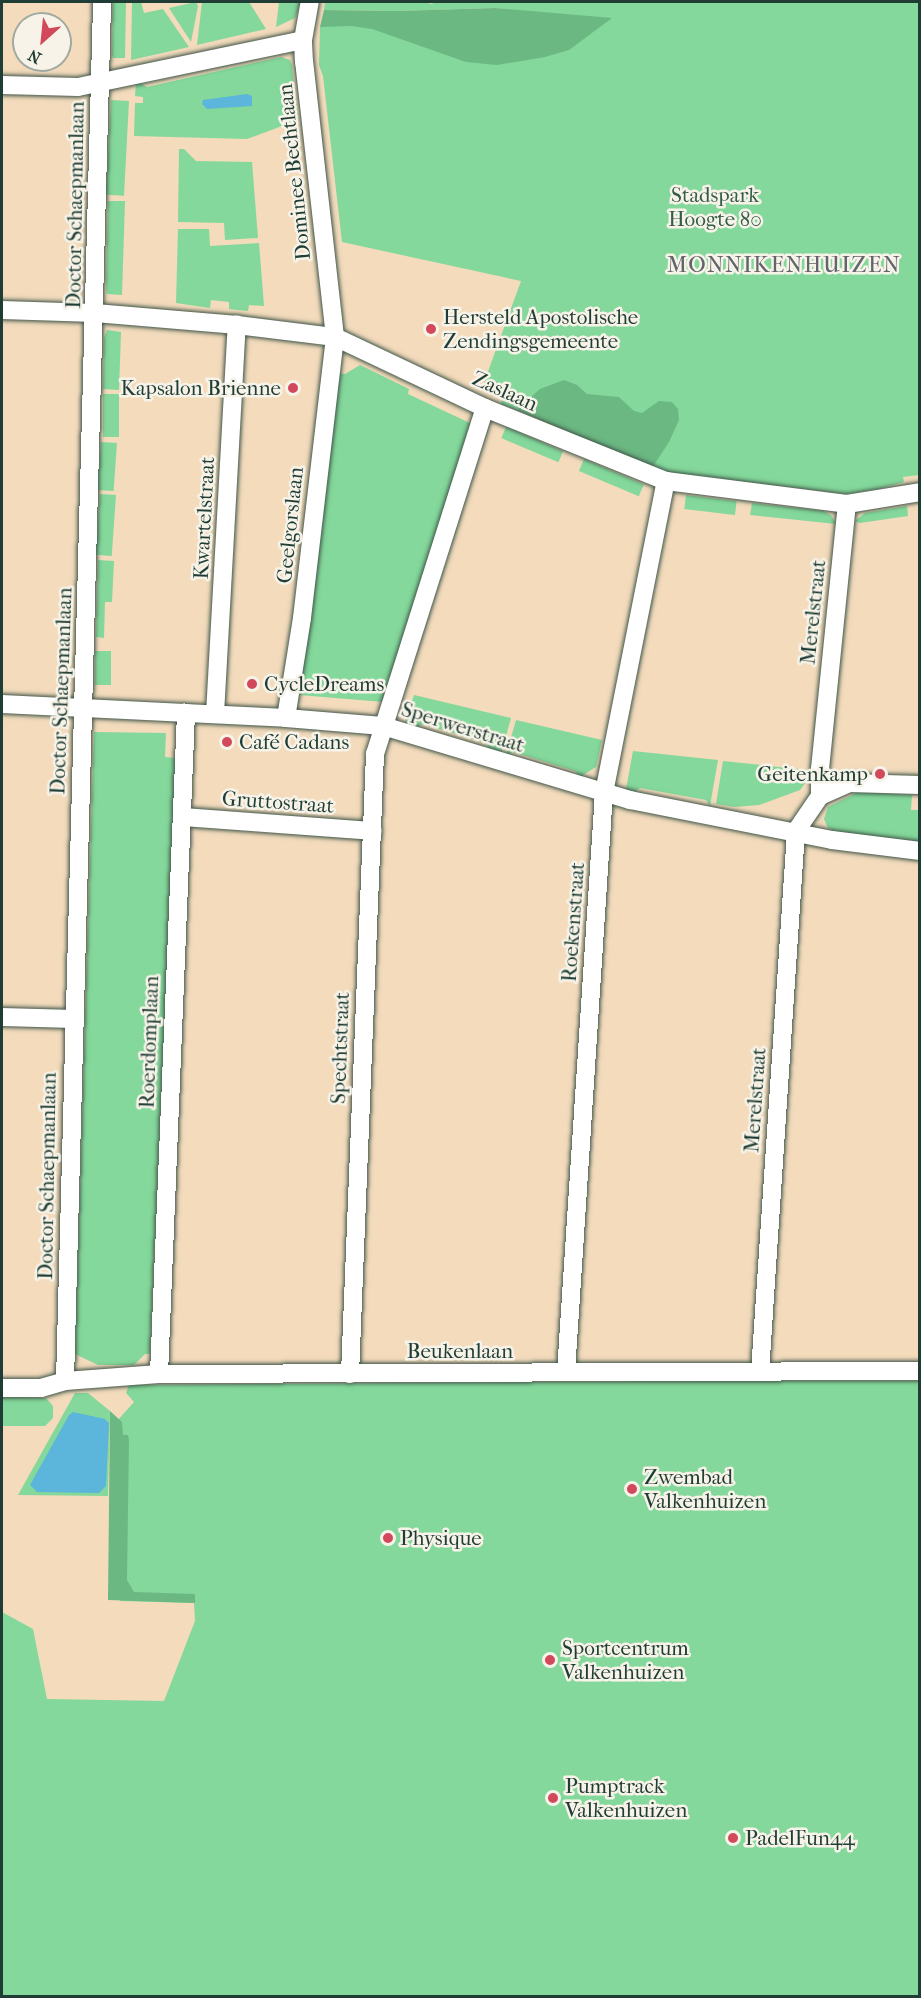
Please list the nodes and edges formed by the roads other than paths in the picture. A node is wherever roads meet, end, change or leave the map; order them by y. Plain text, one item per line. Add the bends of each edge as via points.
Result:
1 (102, 2) edge
2 (310, 2) edge
3 (303, 40) junction
4 (100, 83) junction
5 (2, 85) edge
6 (2, 310) edge
7 (95, 313) junction
8 (237, 325) junction
9 (335, 337) junction
10 (485, 408) junction
11 (666, 481) junction
12 (920, 492) edge
13 (847, 504) junction
14 (2, 704) edge
15 (83, 708) junction
16 (186, 713) junction
17 (215, 714) junction
18 (286, 718) junction
19 (383, 726) junction
20 (920, 785) edge
21 (604, 793) junction
22 (820, 796) junction
23 (182, 818) junction
24 (372, 831) junction
25 (796, 831) junction
26 (920, 851) edge
27 (2, 1017) edge
28 (74, 1019) junction
29 (920, 1371) edge
30 (566, 1372) junction
31 (760, 1372) junction
32 (159, 1374) junction
33 (350, 1374) junction
34 (65, 1381) junction
35 (2, 1388) edge

1 - 4 street, Doctor Schaepmanlaan
2 - 3 street, Dominee Bechtlaan
3 - 4 street
3 - 9 street, Dominee Bechtlaan
4 - 5 street via 78,87
4 - 7 street, Doctor Schaepmanlaan
6 - 7 street, Zaslaan
7 - 8 street, Zaslaan
7 - 15 street, Doctor Schaepmanlaan
8 - 9 street, Zaslaan
8 - 17 street, Kwartelstraat
9 - 10 street, Zaslaan
9 - 18 street, Geelgorslaan via 304,607
10 - 11 street, Zaslaan
10 - 19 street
11 - 13 street, Zaslaan
11 - 21 street, Roekenstraat
12 - 13 street, Zaslaan
13 - 22 street, Merelstraat
14 - 15 street, Sperwerstraat
15 - 16 street, Sperwerstraat
15 - 28 street, Doctor Schaepmanlaan
16 - 17 street, Sperwerstraat
16 - 23 street, Roerdomplaan
17 - 18 street, Sperwerstraat
18 - 19 street, Sperwerstraat
19 - 21 street, Sperwerstraat
19 - 24 street, Spechtstraat via 375,754
20 - 22 street via 849,783
21 - 25 street, Sperwerstraat
21 - 30 street, Roekenstraat
22 - 25 street
23 - 24 street, Gruttostraat
23 - 32 street, Roerdomplaan
24 - 33 street, Spechtstraat
25 - 26 street, Sperwerstraat via 832,840
25 - 31 street, Merelstraat
27 - 28 street
28 - 34 street, Doctor Schaepmanlaan
29 - 31 street, Beukenlaan
30 - 31 street, Beukenlaan
30 - 33 street, Beukenlaan
32 - 33 street, Beukenlaan
32 - 34 street, Beukenlaan
34 - 35 street, Beukenlaan via 41,1388

